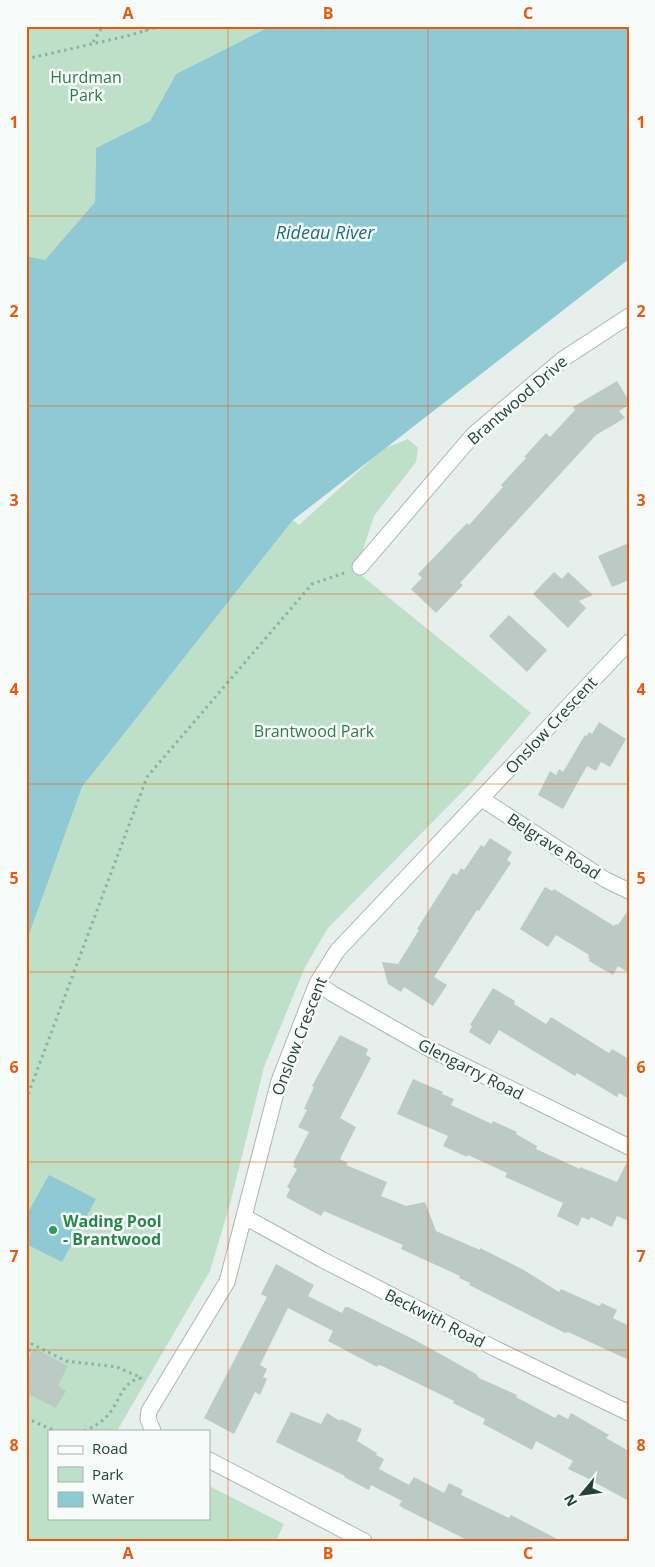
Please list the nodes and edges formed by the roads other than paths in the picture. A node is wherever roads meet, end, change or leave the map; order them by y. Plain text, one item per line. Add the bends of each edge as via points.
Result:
1 (629, 316) edge
2 (360, 567) road end
3 (629, 642) edge
4 (482, 799) junction
5 (629, 891) edge
6 (317, 983) junction
7 (629, 1147) edge
8 (245, 1217) junction
9 (629, 1414) edge
10 (153, 1430) edge
11 (210, 1461) edge
12 (364, 1541) edge

1 - 2 street, Brantwood Drive via 563,359 474,434
3 - 4 street, Onslow Crescent
4 - 5 street, Belgrave Road via 606,880
4 - 6 street, Onslow Crescent via 337,951
6 - 7 street, Glengarry Road via 428,1048
6 - 8 street, Onslow Crescent via 279,1081
8 - 9 street, Beckwith Road via 496,1349
8 - 10 street, Onslow Crescent via 227,1282 149,1411
11 - 12 street

